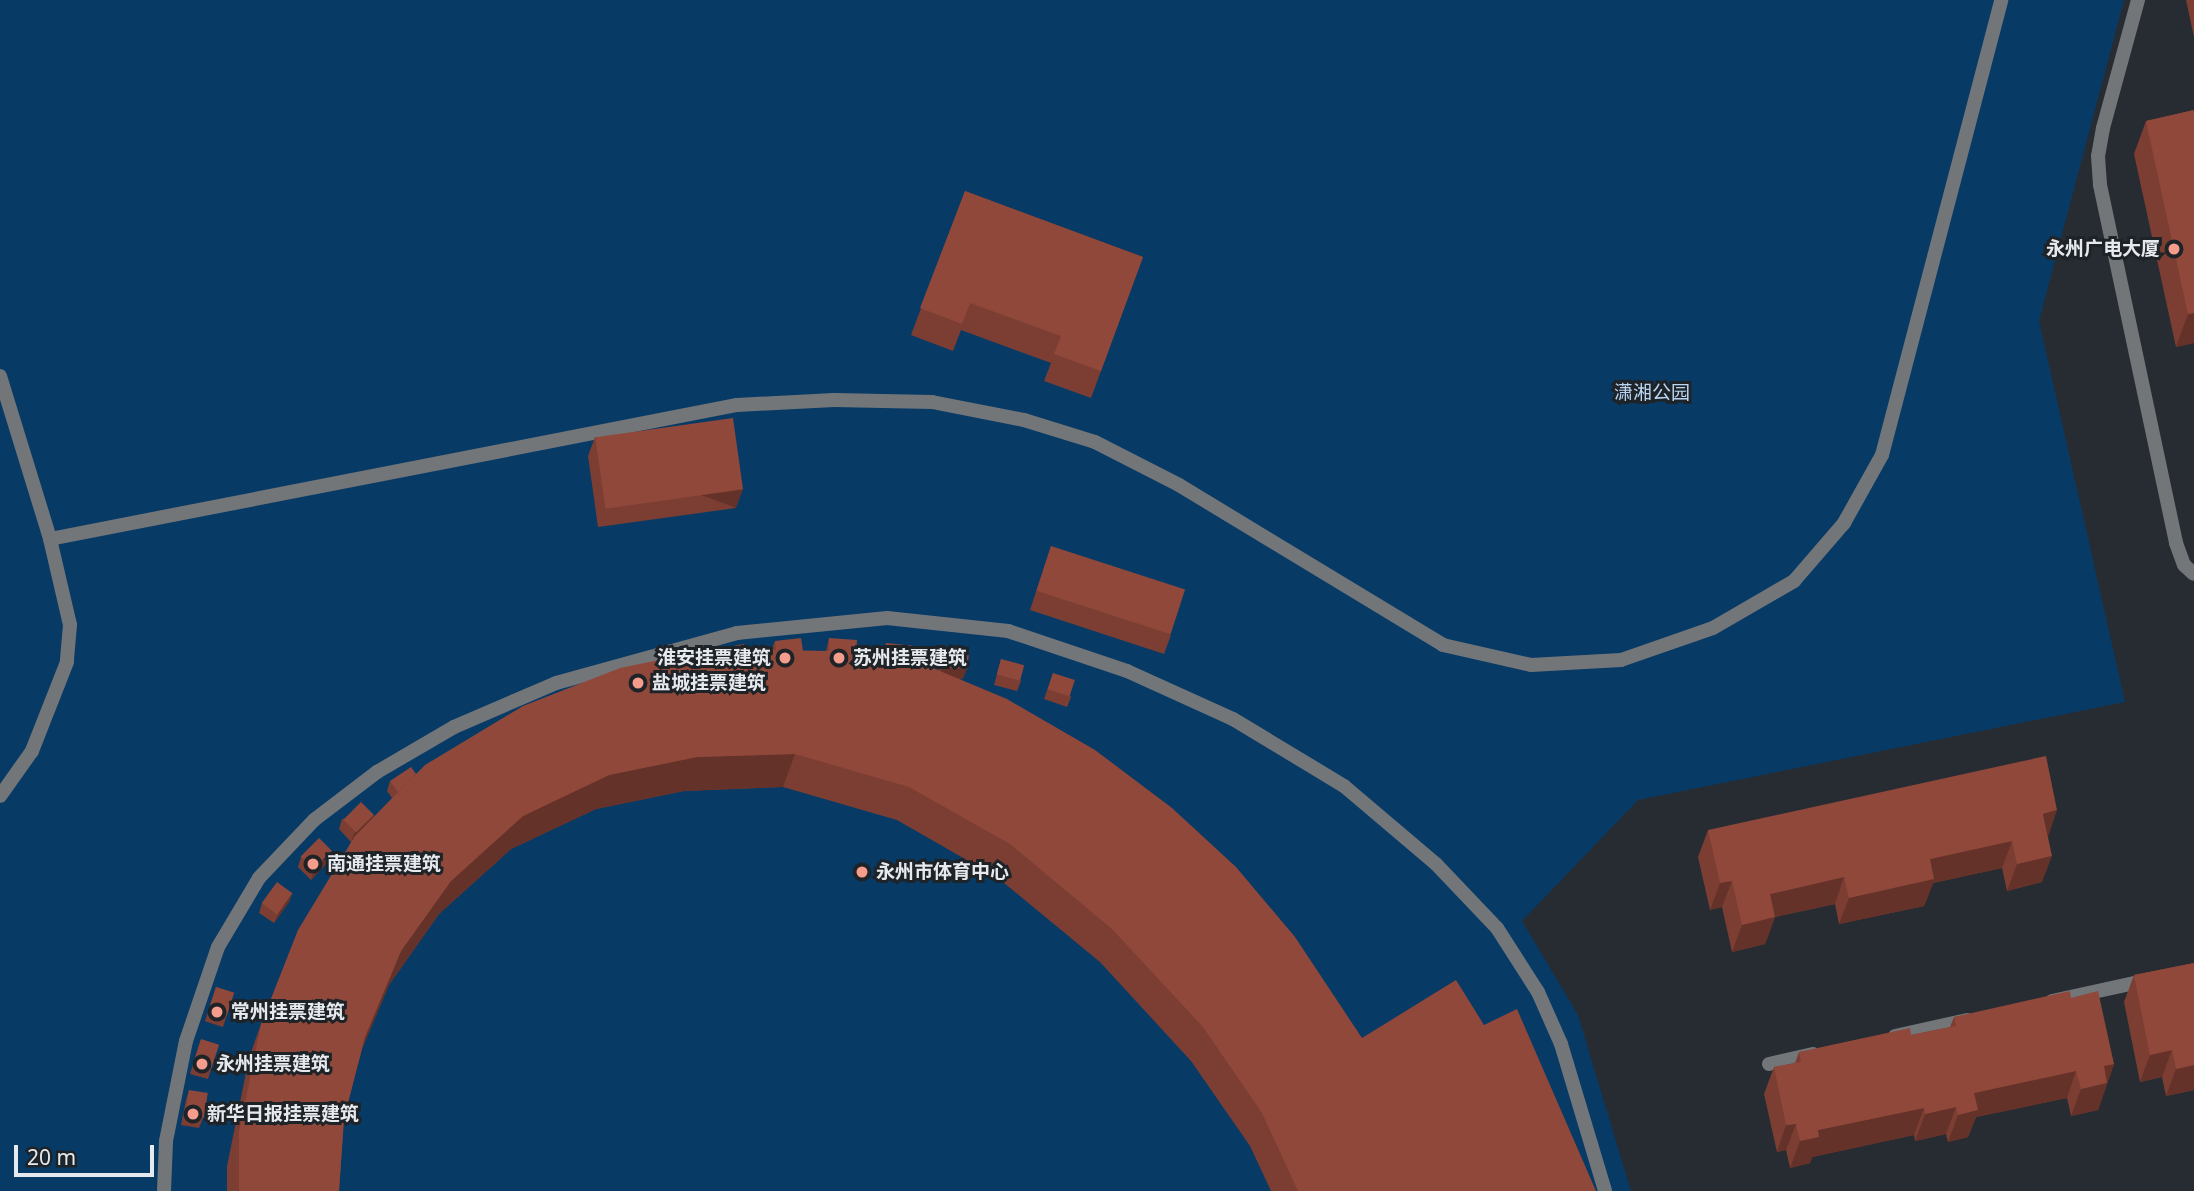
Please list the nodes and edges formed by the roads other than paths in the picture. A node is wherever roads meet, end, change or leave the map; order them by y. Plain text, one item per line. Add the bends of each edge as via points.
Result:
1 (2001, 0) edge
2 (2138, 0) edge
3 (0, 376) edge
4 (50, 539) junction
5 (2194, 574) edge
6 (0, 796) edge
7 (2167, 975) edge
8 (2035, 1005) edge
9 (1982, 1017) edge
10 (1875, 1040) edge
11 (1836, 1049) edge
12 (1769, 1064) dead end
13 (164, 1191) edge
14 (1605, 1191) edge

1 - 4 street via 1882,455 1844,523 1794,581 1713,628 1620,660 1531,665 1443,645 1179,485 1095,442 1024,420 932,402 834,400 737,405
2 - 5 street via 2103,128 2098,156 2100,185 2176,543
3 - 4 street
4 - 6 street via 71,625 67,662 32,751
7 - 8 street
9 - 10 street
11 - 12 street
13 - 14 street via 166,1141 186,1041 218,947 258,878 313,820 377,772 454,727 556,683 737,633 887,618 1008,631 1127,671 1233,719 1344,786 1436,864 1497,928 1525,970 1561,1044

